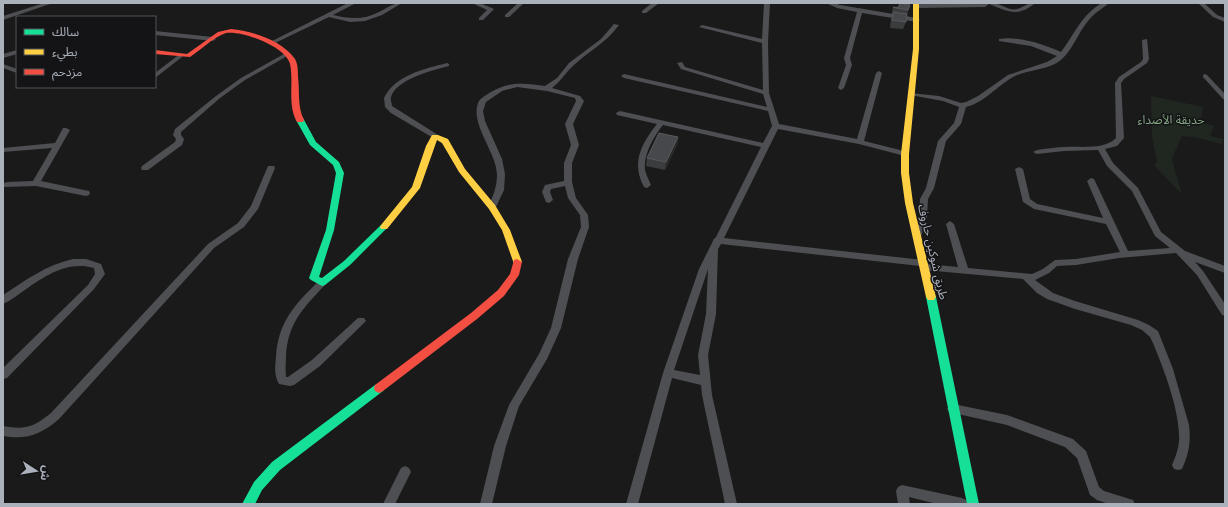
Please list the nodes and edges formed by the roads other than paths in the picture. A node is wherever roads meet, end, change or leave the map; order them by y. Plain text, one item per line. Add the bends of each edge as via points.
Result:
1 (50, 3) edge
2 (353, 3) edge
3 (399, 3) edge
4 (475, 3) edge
5 (521, 3) edge
6 (656, 3) edge
7 (767, 3) edge
8 (829, 3) edge
9 (988, 3) edge
10 (1032, 3) edge
11 (1106, 3) edge
12 (1201, 3) edge
13 (916, 4) edge
14 (841, 5) edge
15 (860, 10) junction
16 (644, 12) dead end
17 (328, 14) junction
18 (507, 16) dead end
19 (3, 18) edge
20 (481, 19) dead end
21 (917, 20) junction
22 (1225, 20) edge
23 (616, 25) dead end
24 (702, 27) dead end
25 (156, 33) edge
26 (213, 39) junction
27 (1000, 40) dead end
28 (1145, 40) dead end
29 (764, 42) junction
30 (271, 43) junction
31 (16, 52) edge
32 (156, 52) edge
33 (286, 55) junction
34 (3, 56) edge
35 (180, 56) junction
36 (1061, 56) junction
37 (680, 63) dead end
38 (446, 65) dead end
39 (3, 66) edge
40 (16, 71) edge
41 (880, 73) dead end
42 (156, 75) edge
43 (624, 76) dead end
44 (1205, 76) dead end
45 (841, 88) dead end
46 (546, 89) junction
47 (766, 94) junction
48 (912, 94) junction
49 (1225, 98) edge
50 (963, 105) junction
51 (772, 110) junction
52 (620, 113) dead end
53 (661, 123) junction
54 (776, 126) junction
55 (66, 130) dead end
56 (435, 137) junction
57 (860, 142) junction
58 (56, 145) junction
59 (765, 146) junction
60 (1100, 148) junction
61 (3, 150) edge
62 (1037, 152) dead end
63 (905, 154) junction
64 (145, 168) dead end
65 (271, 168) dead end
66 (1019, 169) dead end
67 (1091, 180) dead end
68 (36, 183) junction
69 (568, 183) junction
70 (8, 185) dead end
71 (647, 185) dead end
72 (86, 193) dead end
73 (549, 200) dead end
74 (492, 207) junction
75 (1109, 222) junction
76 (950, 224) dead end
77 (917, 236) junction
78 (716, 243) junction
79 (1180, 251) junction
80 (1126, 255) junction
81 (923, 265) junction
82 (1225, 270) edge
83 (964, 271) junction
84 (1026, 277) junction
85 (322, 283) junction
86 (3, 300) edge
87 (1225, 312) edge
88 (361, 321) dead end
89 (668, 373) junction
90 (3, 375) edge
91 (705, 381) junction
92 (953, 409) junction
93 (3, 430) edge
94 (1178, 465) dead end
95 (405, 472) dead end
96 (248, 504) edge
97 (389, 504) edge
98 (486, 504) edge
99 (632, 504) edge
100 (732, 504) edge
101 (904, 504) edge
102 (962, 504) edge
103 (973, 504) edge
104 (1129, 504) edge

1 - 19 street
2 - 17 street
3 - 17 street via 364,21 346,20
4 - 20 street via 491,9
5 - 18 street
6 - 16 street
7 - 29 street
8 - 14 street
9 - 10 street via 1004,10 1018,11
9 - 13 street
11 - 36 street via 1081,25
12 - 22 street via 1215,16
13 - 21 street, طريق شوكين حاروف
14 - 15 street
15 - 21 street
15 - 45 street via 847,58 849,65
17 - 30 street
21 - 48 street, طريق شوكين حاروف
23 - 46 street via 603,40 572,64
24 - 29 street
25 - 26 street
26 - 30 street via 222,32 233,30
26 - 35 street via 194,53
27 - 36 street via 1027,42 1047,48
28 - 60 street via 1144,63 1121,78 1118,83 1120,138 1114,144
29 - 47 street
30 - 33 street
31 - 34 street
32 - 35 street
33 - 64 street via 243,78 218,97 178,131 179,143
33 - 85 street via 292,60 295,71 296,114 313,143 336,164 340,173 332,222 314,275 314,278
35 - 42 street
36 - 50 street via 1049,64 1010,76 974,101
37 - 47 street via 683,68
38 - 56 street via 398,83 390,90 387,98 389,107 416,127
39 - 40 street
41 - 57 street
43 - 51 street
44 - 49 street
46 - 69 street via 580,98 569,124 575,145 568,163
46 - 74 street via 510,86 481,104 482,123 497,155 502,176 502,186
47 - 51 street
48 - 50 street
48 - 63 street, طريق شوكين حاروف
50 - 77 street via 957,124 942,141 924,199 923,217
51 - 54 street
52 - 53 street
53 - 59 street
53 - 71 street via 652,133 642,160 640,169
54 - 57 street
54 - 59 street
55 - 58 street
56 - 74 street via 445,141 462,170
56 - 85 street via 430,142 416,188 379,232
57 - 63 street
58 - 61 street
58 - 68 street
59 - 78 street
60 - 62 street
60 - 79 street via 1110,164 1135,190 1158,234
63 - 77 street, طريق شوكين حاروف via 906,180
65 - 93 street via 255,207 241,225 212,246 55,416 29,433
66 - 75 street via 1026,200 1034,206
67 - 75 street
68 - 70 street
68 - 72 street
69 - 73 street via 548,187 546,192
69 - 98 street via 572,198 584,215 585,227 573,259 556,328 514,405 500,446
74 - 96 street via 517,259 510,283 438,344 276,466 258,486
75 - 80 street
76 - 83 street
77 - 81 street, طريق شوكين حاروف
78 - 81 street
78 - 89 street via 693,298
78 - 91 street via 711,314 703,355
79 - 80 street
79 - 82 street
79 - 87 street via 1200,272
80 - 84 street via 1074,263 1055,263 1040,274
81 - 83 street
81 - 92 street, طريق شوكين حاروف
83 - 84 street
84 - 94 street via 1049,296 1136,323 1154,334 1183,424 1184,448
85 - 88 street via 297,310 284,333 281,345 283,381 290,382 307,371
86 - 90 street via 63,264 90,262 98,266 100,274 91,288
89 - 91 street
89 - 99 street
91 - 100 street
92 - 103 street, طريق شوكين حاروف
92 - 104 street via 1008,420 1069,443 1082,455 1094,491 1101,496
95 - 97 street
101 - 102 street via 902,491

